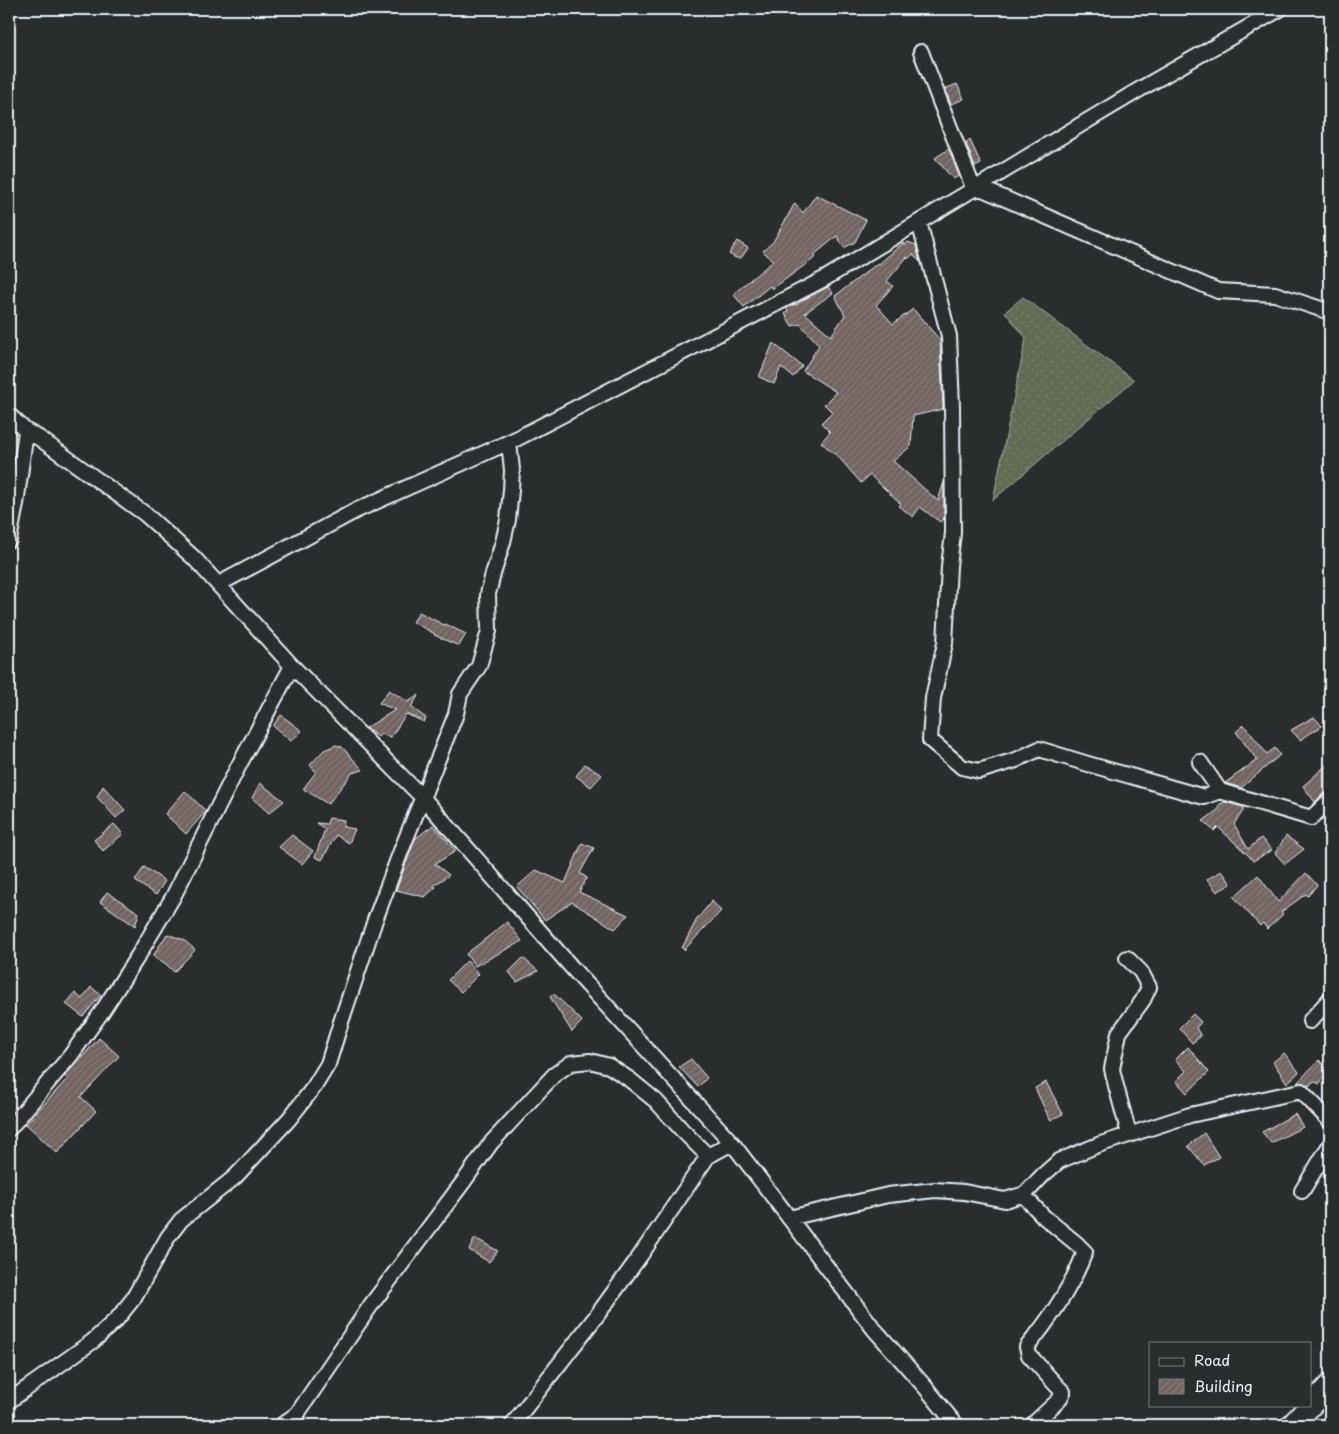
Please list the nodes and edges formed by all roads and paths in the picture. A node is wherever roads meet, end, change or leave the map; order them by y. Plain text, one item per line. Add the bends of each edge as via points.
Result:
1 (1280, 9) edge
2 (921, 52) dead end
3 (976, 188) junction
4 (920, 222) junction
5 (1330, 312) edge
6 (9, 415) edge
7 (26, 431) junction
8 (509, 442) junction
9 (9, 540) edge
10 (219, 584) junction
11 (292, 666) junction
12 (1200, 762) dead end
13 (1220, 791) junction
14 (423, 798) junction
15 (1330, 800) edge
16 (1127, 958) dead end
17 (1330, 999) edge
18 (1310, 1021) dead end
19 (1330, 1121) edge
20 (9, 1129) edge
21 (1129, 1134) junction
22 (732, 1143) junction
23 (1330, 1145) edge
24 (708, 1156) junction
25 (1302, 1191) dead end
26 (1023, 1195) junction
27 (789, 1218) junction
28 (1330, 1385) edge
29 (9, 1401) edge
30 (1312, 1404) edge
31 (1310, 1406) edge
32 (282, 1425) edge
33 (512, 1425) edge
34 (956, 1425) edge
35 (1032, 1425) edge
36 (1292, 1425) edge

1 - 3 street
2 - 3 street
3 - 4 street
3 - 5 street via 1218,291 1275,294
4 - 8 street via 824,279
4 - 13 street via 949,336 952,407 953,533 945,643 930,740 962,766 979,771 1039,749 1204,797
6 - 7 street
7 - 9 street
7 - 10 street via 145,514
8 - 10 street via 355,511
8 - 14 street via 512,470 508,520 488,594 489,631 479,666 460,694 456,714
10 - 11 street
11 - 14 street
11 - 20 street via 173,897 138,956 71,1055
12 - 13 street
13 - 15 street via 1312,818
14 - 22 street
14 - 29 street via 375,920 328,1064 314,1087 235,1177 181,1220 133,1300 117,1319 94,1341
16 - 21 street via 1142,972 1149,987 1119,1033 1112,1069
17 - 18 street
19 - 21 street via 1302,1092 1190,1115
21 - 26 street via 1058,1161
22 - 24 street
22 - 27 street
23 - 25 street
24 - 32 street via 656,1101 629,1079 608,1066 590,1061 571,1063 554,1075 490,1143 371,1305 297,1414
24 - 33 street via 598,1314
26 - 27 street via 1005,1200 935,1190 888,1196
26 - 35 street via 1085,1252 1068,1288 1027,1346 1029,1355 1063,1392 1059,1400
27 - 34 street via 874,1328
28 - 30 main road
31 - 36 main road

